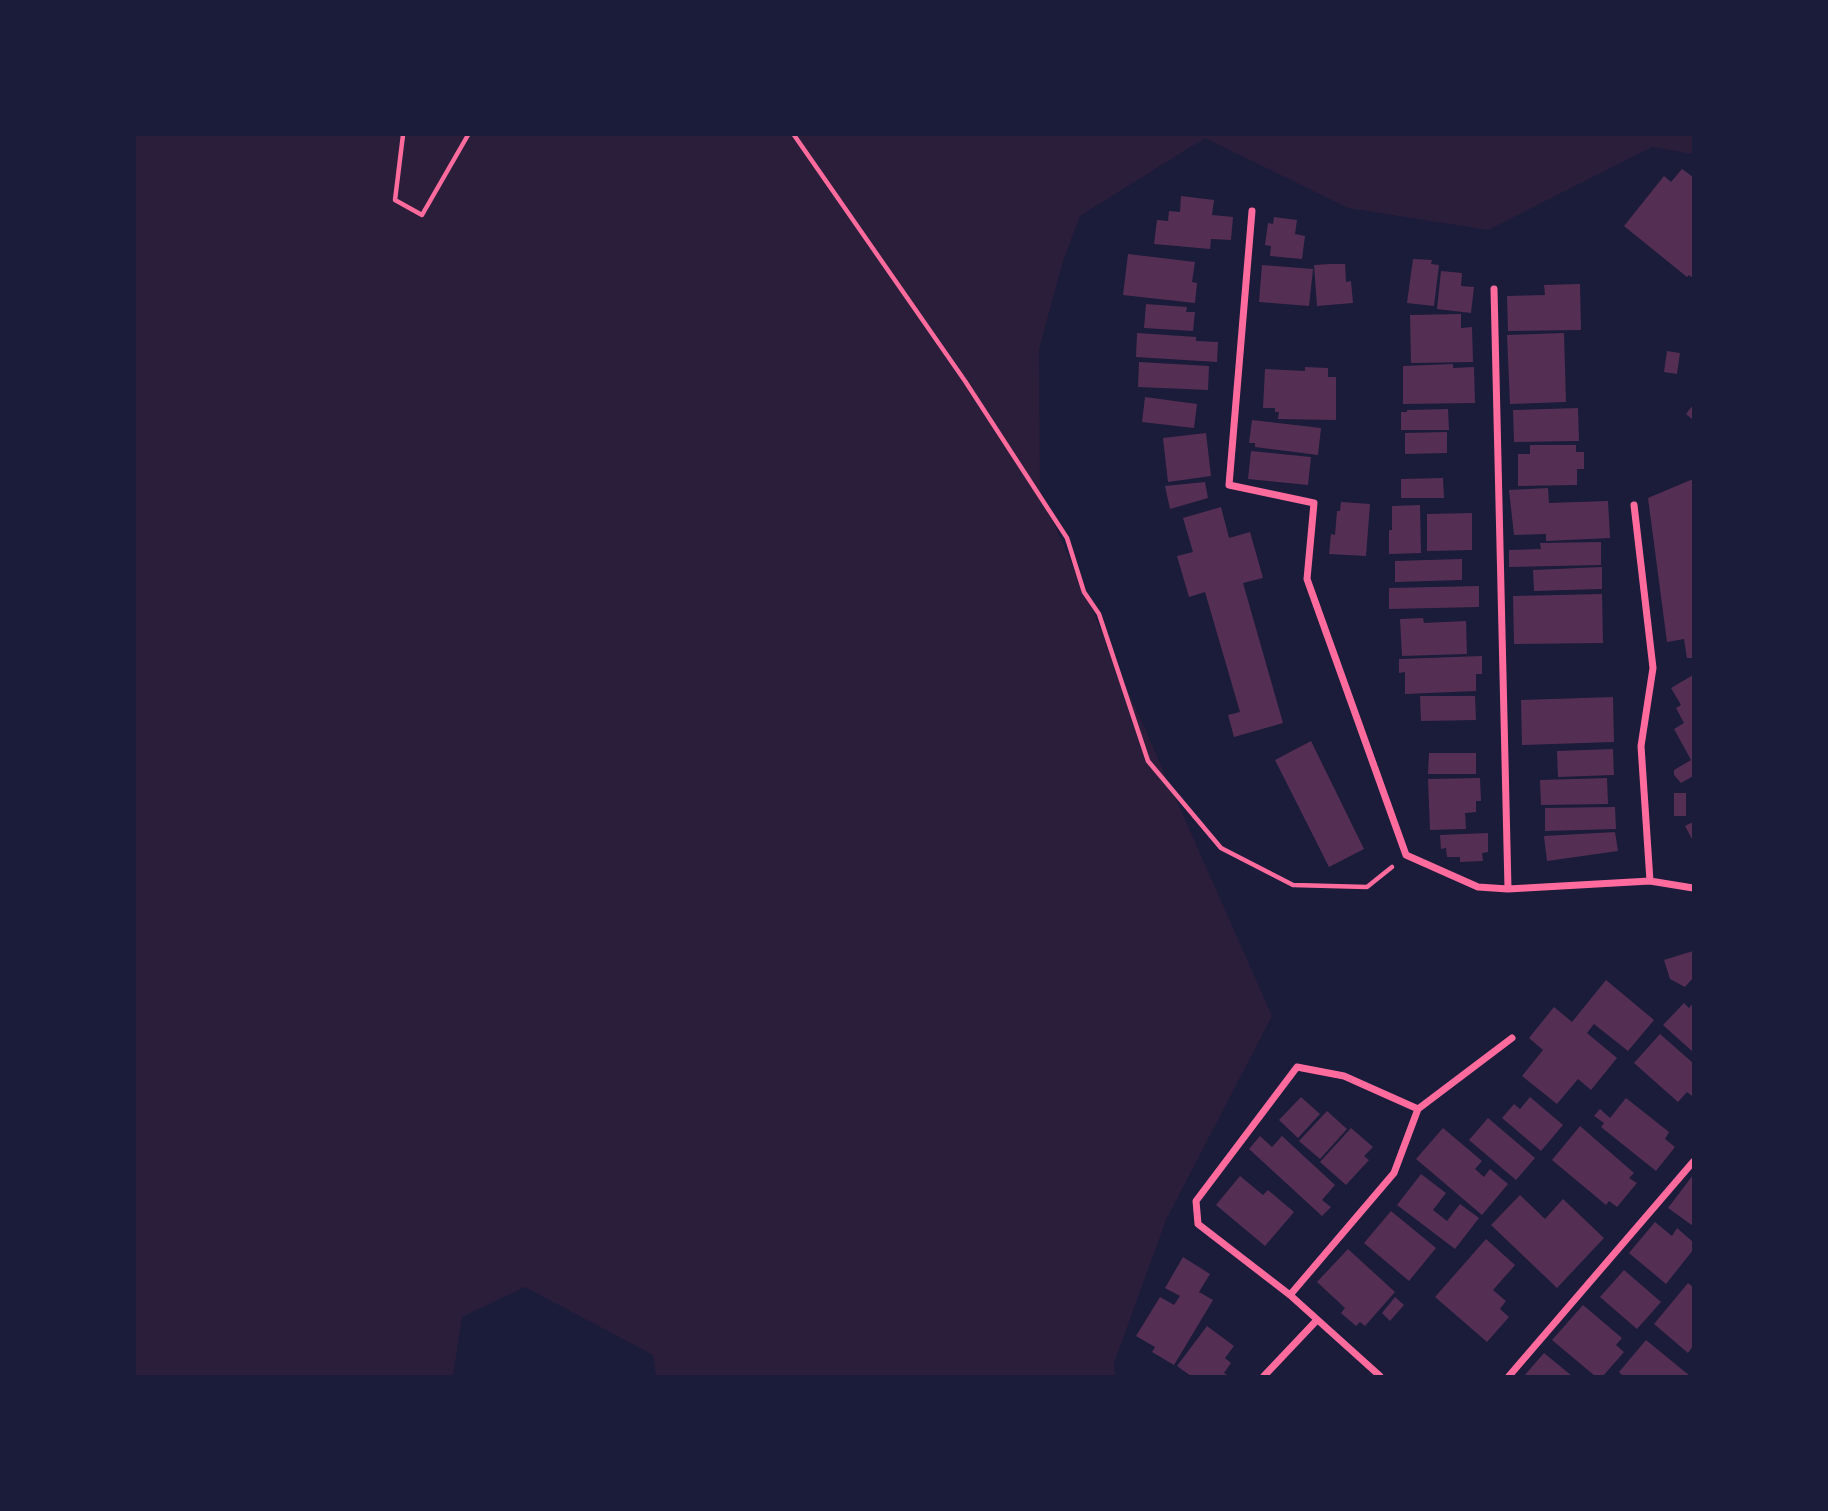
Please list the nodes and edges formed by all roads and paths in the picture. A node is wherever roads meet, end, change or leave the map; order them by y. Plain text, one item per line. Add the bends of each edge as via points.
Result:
1 (403, 135) edge
2 (468, 135) edge
3 (794, 135) edge
4 (1252, 211) dead end
5 (1494, 289) dead end
6 (1634, 505) dead end
7 (1406, 856) junction
8 (1650, 881) junction
9 (1508, 888) junction
10 (1693, 888) edge
11 (1513, 1038) dead end
12 (1418, 1109) junction
13 (1693, 1162) edge
14 (1290, 1295) junction
15 (1317, 1320) junction
16 (1264, 1376) edge
17 (1380, 1376) edge
18 (1510, 1376) edge

1 - 2 path via 395,200 422,215
3 - 7 path via 965,381 1067,538 1084,592 1099,614 1148,761 1221,848 1293,886 1367,887
4 - 7 street via 1229,485 1314,503 1307,579
5 - 9 street
6 - 8 street via 1653,668 1641,746
7 - 9 street via 1478,887
8 - 9 street
8 - 10 street
11 - 12 street
12 - 14 street via 1394,1173
12 - 14 street via 1344,1076 1297,1067 1196,1201 1198,1224
13 - 18 street
14 - 15 street
15 - 16 street
15 - 17 street

